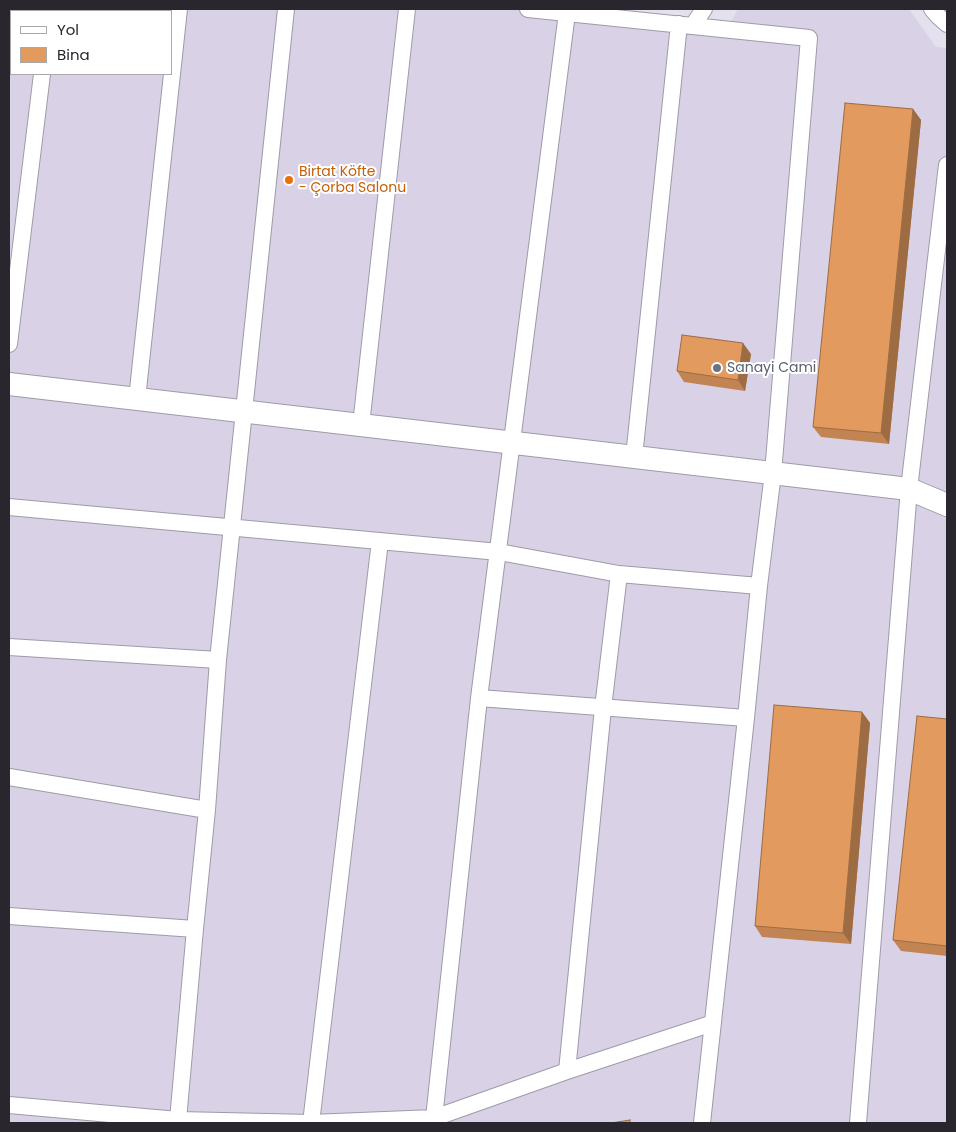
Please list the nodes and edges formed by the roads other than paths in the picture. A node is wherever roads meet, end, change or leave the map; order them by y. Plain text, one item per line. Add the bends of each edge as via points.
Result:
1 (180, 9) edge
2 (286, 9) edge
3 (407, 9) edge
4 (528, 9) edge
5 (704, 9) edge
6 (932, 9) edge
7 (567, 13) junction
8 (947, 24) edge
9 (686, 25) junction
10 (42, 75) edge
11 (947, 165) edge
12 (9, 344) edge
13 (9, 384) edge
14 (137, 399) junction
15 (244, 412) junction
16 (361, 425) junction
17 (512, 443) junction
18 (634, 457) junction
19 (773, 473) junction
20 (909, 489) junction
21 (947, 505) edge
22 (9, 508) edge
23 (232, 527) junction
24 (380, 541) junction
25 (499, 552) junction
26 (619, 574) junction
27 (759, 586) junction
28 (9, 647) edge
29 (218, 660) junction
30 (479, 698) junction
31 (603, 708) junction
32 (746, 718) junction
33 (9, 777) edge
34 (207, 810) junction
35 (9, 916) edge
36 (195, 929) junction
37 (713, 1023) junction
38 (567, 1071) junction
39 (9, 1105) edge
40 (434, 1118) junction
41 (178, 1120) junction
42 (311, 1123) edge
43 (702, 1123) edge
44 (858, 1123) edge

1 - 14 street
2 - 15 street
3 - 16 street
4 - 7 street
5 - 9 street
6 - 8 street
7 - 9 street
7 - 17 street
9 - 18 street
9 - 19 street via 809,38
10 - 12 street
11 - 20 street
13 - 14 street
14 - 15 street
15 - 16 street
15 - 23 street
16 - 17 street
17 - 18 street
17 - 25 street
18 - 19 street
19 - 20 street
19 - 27 street
20 - 21 street
20 - 44 street
22 - 23 street
23 - 24 street
23 - 29 street
24 - 25 street
24 - 42 street
25 - 26 street
25 - 30 street
26 - 27 street
26 - 31 street
27 - 32 street
28 - 29 street
29 - 34 street
30 - 31 street
30 - 40 street
31 - 32 street
31 - 38 street
32 - 37 street
33 - 34 street
34 - 36 street
35 - 36 street
36 - 41 street
37 - 38 street
37 - 43 street
38 - 40 street
39 - 41 street
40 - 42 street
41 - 42 street

